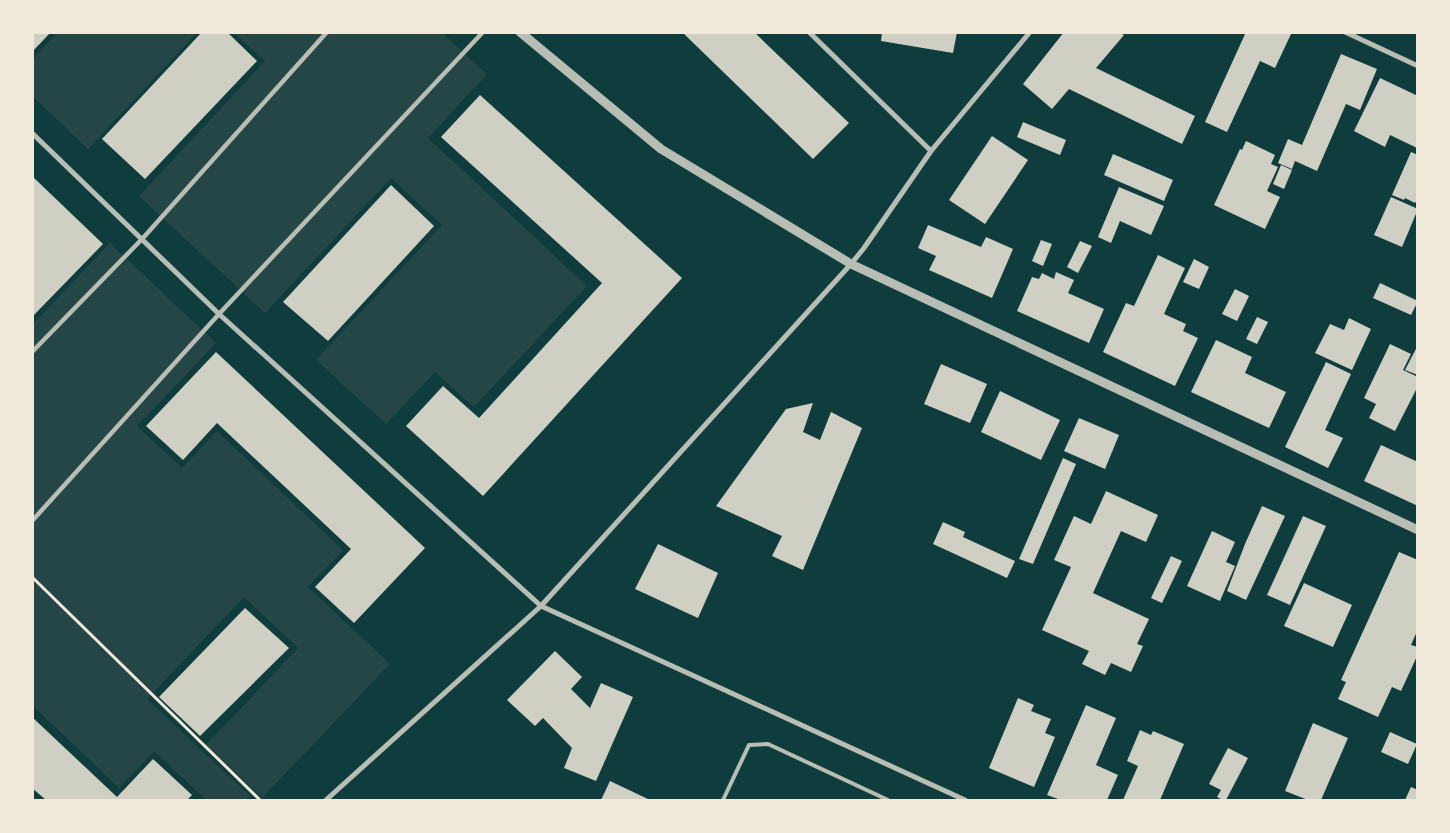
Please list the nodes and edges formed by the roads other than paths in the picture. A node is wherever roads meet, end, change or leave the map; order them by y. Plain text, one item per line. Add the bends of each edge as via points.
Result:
1 (327, 32) edge
2 (483, 32) edge
3 (520, 32) edge
4 (809, 32) edge
5 (1030, 32) edge
6 (1345, 32) edge
7 (1418, 66) edge
8 (32, 132) edge
9 (931, 151) junction
10 (143, 238) junction
11 (852, 264) junction
12 (219, 314) junction
13 (32, 352) edge
14 (32, 521) edge
15 (1418, 530) edge
16 (541, 606) junction
17 (326, 800) edge
18 (723, 800) edge
19 (888, 800) edge
20 (965, 800) edge

1 - 10 street
2 - 12 street
3 - 11 street via 661,150
4 - 9 street
5 - 9 street
6 - 7 street
8 - 10 street
9 - 11 street
10 - 12 street
10 - 13 street
11 - 15 street
11 - 16 street
12 - 14 street
12 - 16 street
16 - 17 street
16 - 20 street
18 - 19 lane via 749,745 768,744

